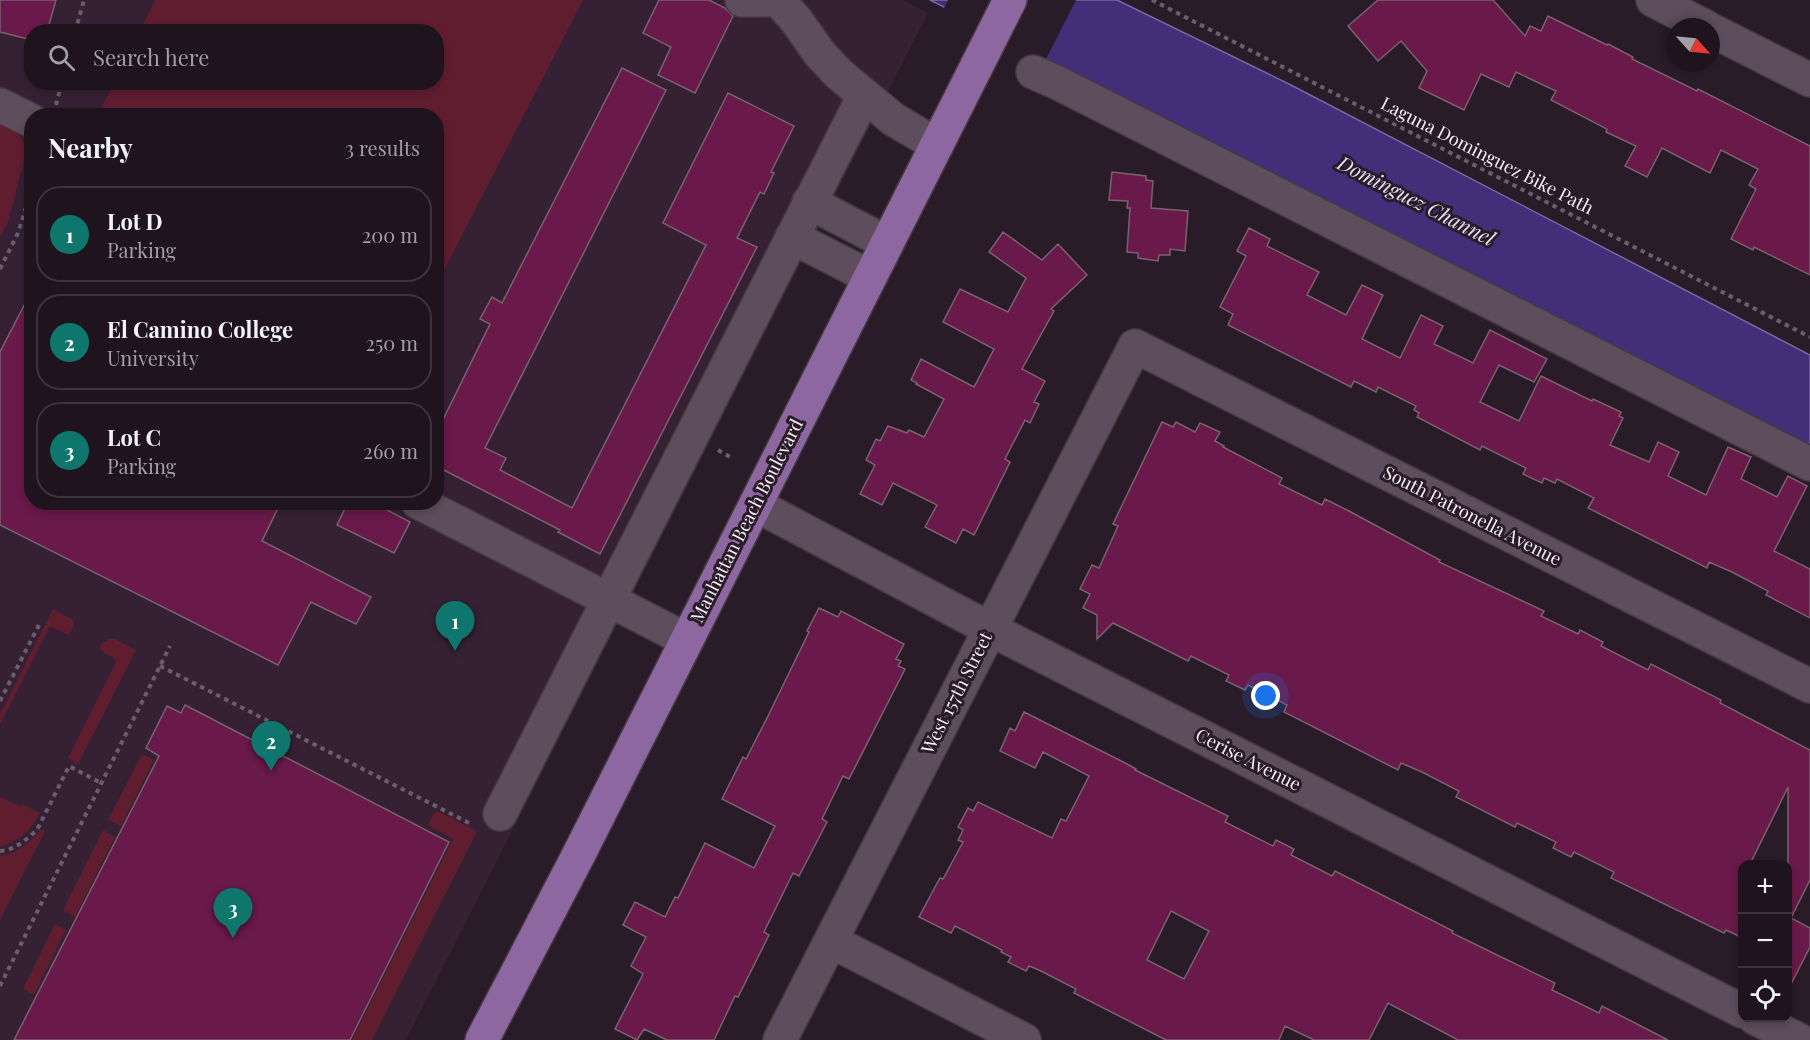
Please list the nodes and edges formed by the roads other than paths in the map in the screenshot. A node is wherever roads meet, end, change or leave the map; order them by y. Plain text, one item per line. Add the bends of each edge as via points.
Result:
1 (742, 0) edge
2 (766, 0) edge
3 (778, 0) edge
4 (1010, 0) edge
5 (1653, 0) edge
6 (1688, 18) edge
7 (1720, 35) edge
8 (1033, 72) dead end
9 (1810, 80) edge
10 (864, 96) junction
11 (0, 105) edge
12 (24, 117) edge
13 (937, 145) junction
14 (809, 202) junction
15 (792, 237) junction
16 (887, 243) junction
17 (870, 277) junction
18 (1135, 346) joint
19 (1810, 464) edge
20 (756, 505) junction
21 (434, 510) edge
22 (608, 600) junction
23 (990, 629) junction
24 (687, 640) junction
25 (1810, 686) edge
26 (490, 821) road end
27 (831, 941) junction
28 (1738, 1008) edge
29 (1765, 1022) edge
30 (482, 1040) edge
31 (780, 1040) edge
32 (1024, 1040) edge
33 (1799, 1040) edge

1 - 2 street
3 - 10 street via 820,54
4 - 13 main road, Manhattan Beach Boulevard
5 - 6 street
7 - 9 street
8 - 19 street
10 - 13 street
10 - 14 street
11 - 12 street
13 - 16 main road, Manhattan Beach Boulevard
14 - 15 street
14 - 16 street
15 - 17 street
15 - 22 street
16 - 17 main road, Manhattan Beach Boulevard
17 - 20 main road, Manhattan Beach Boulevard
18 - 23 street, West 157th Street
18 - 25 street, South Patronella Avenue
20 - 23 street, Cerise Avenue
20 - 24 main road, Manhattan Beach Boulevard
21 - 22 street
22 - 24 street
22 - 26 street
23 - 27 street, West 157th Street
23 - 28 street, Cerise Avenue
24 - 30 main road, Manhattan Beach Boulevard
27 - 31 street, West 157th Street
27 - 32 street
29 - 33 street

